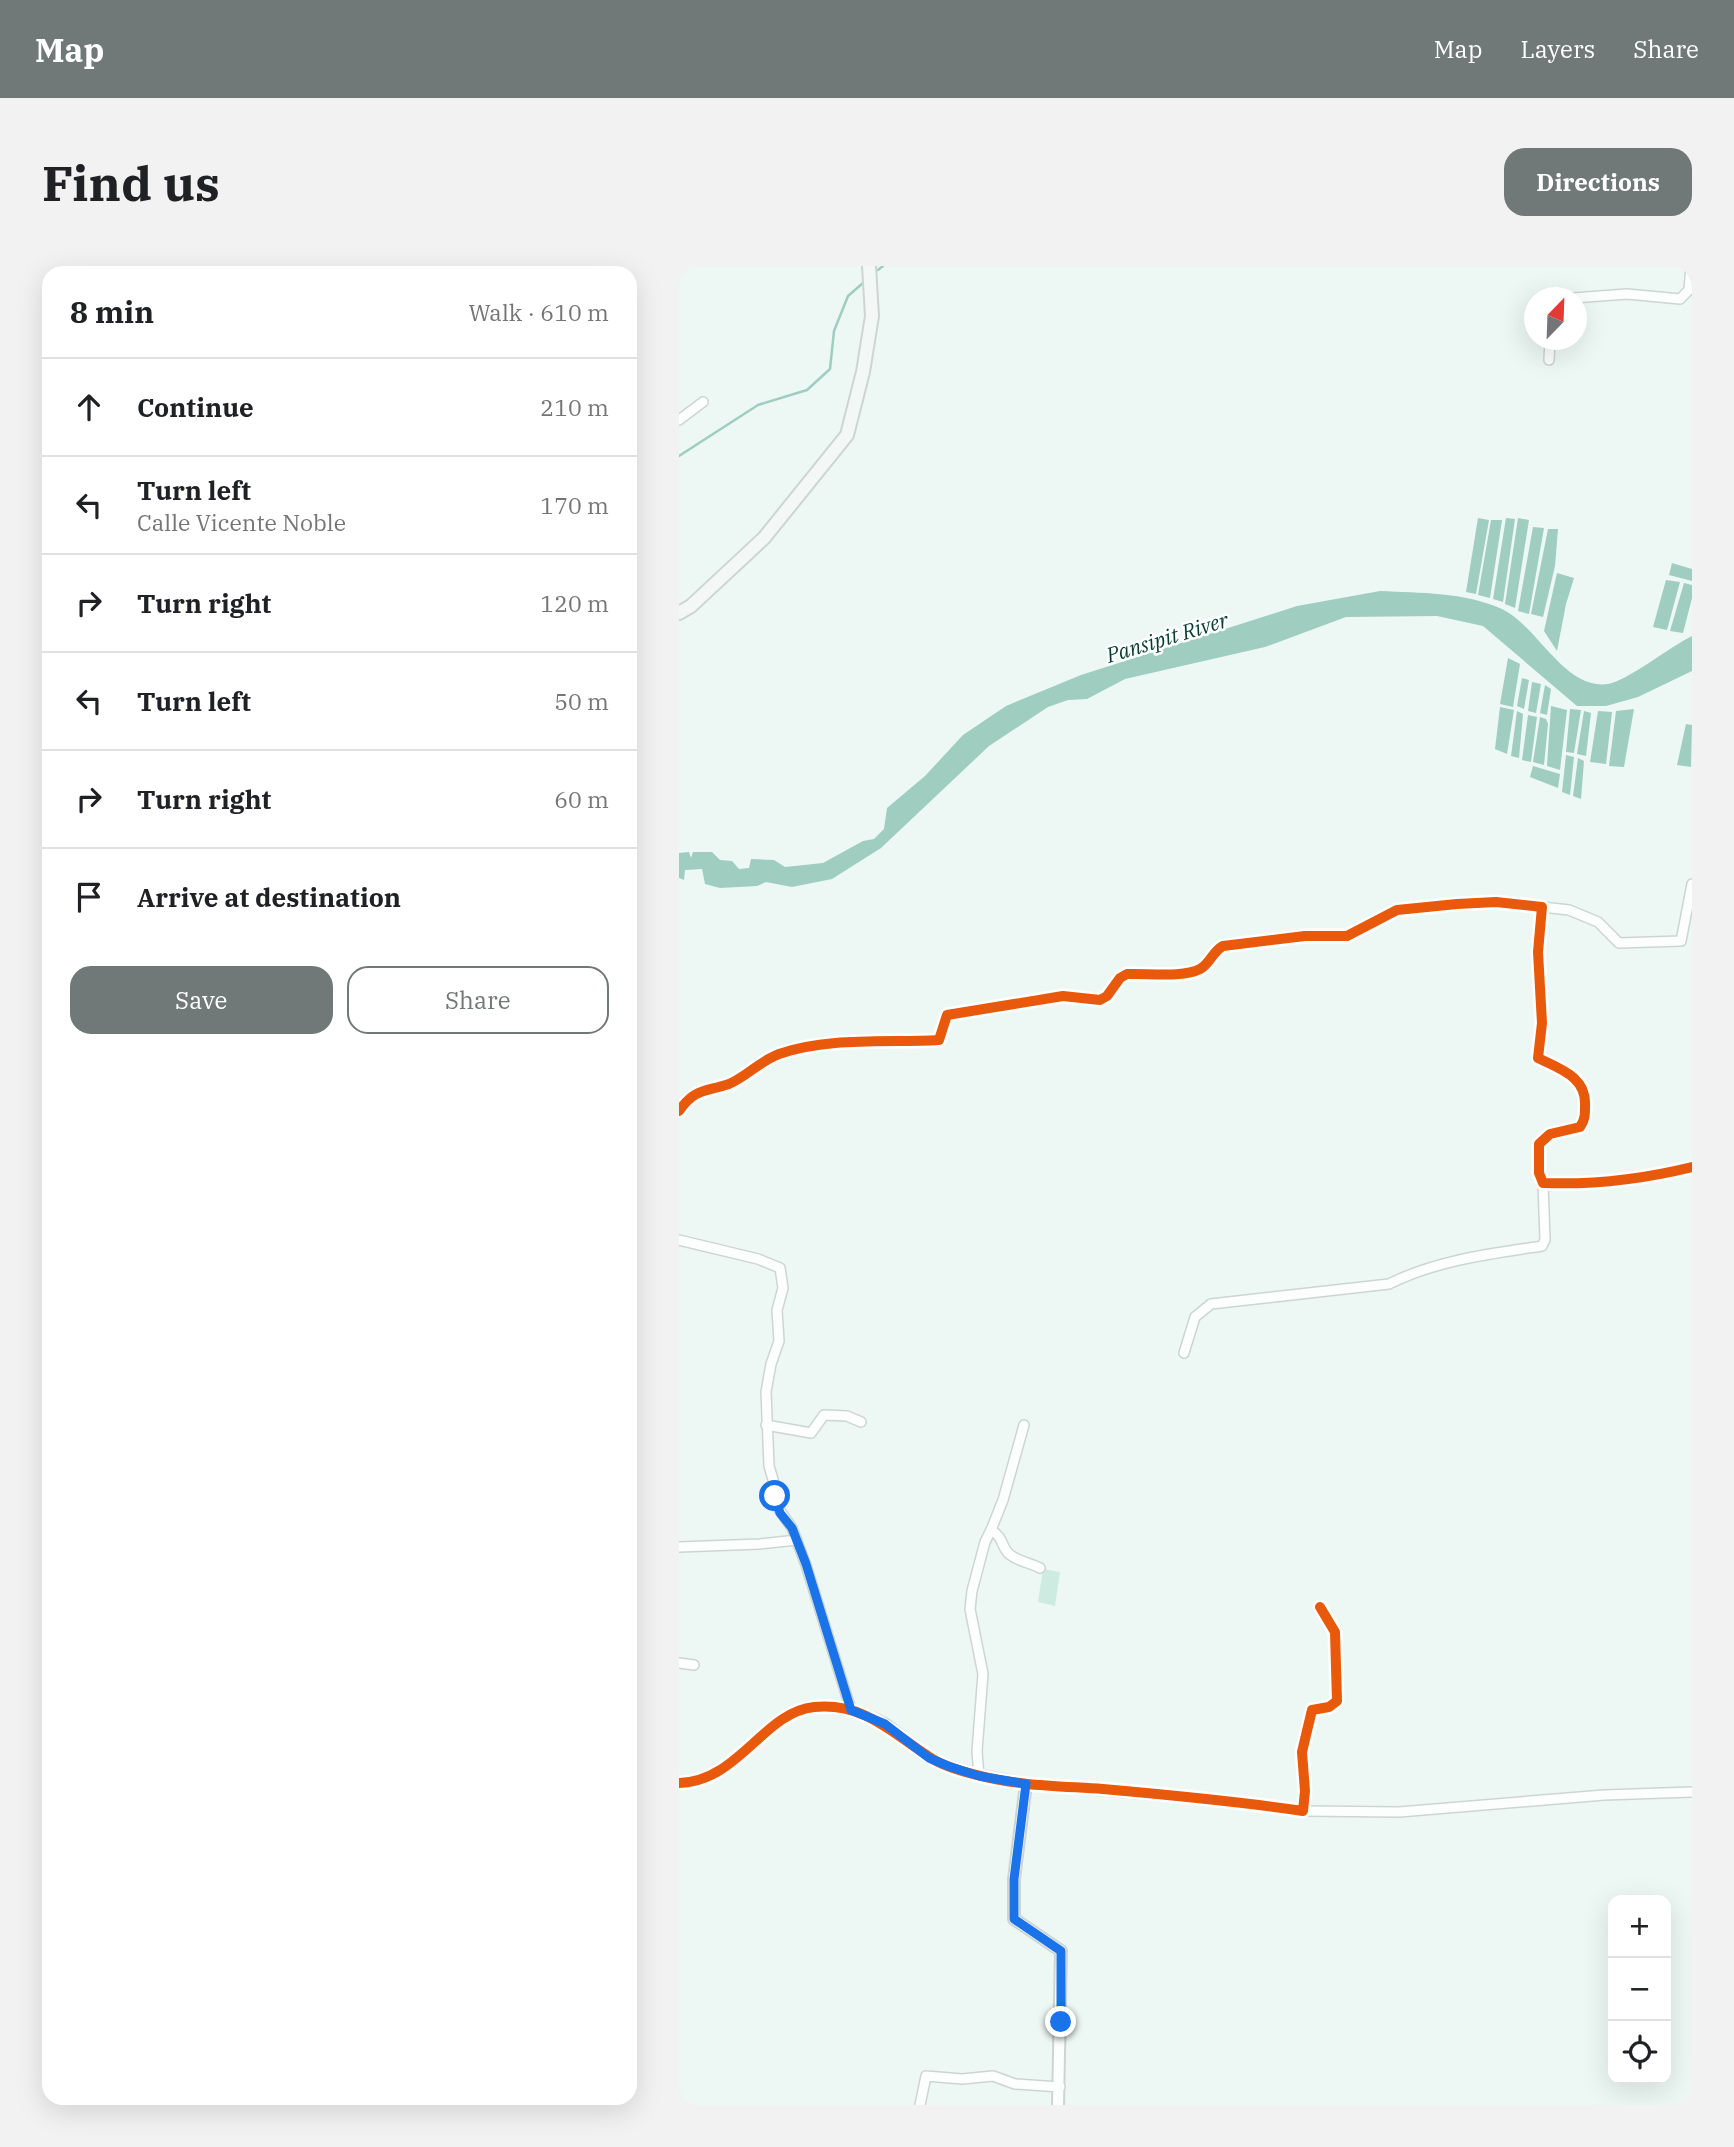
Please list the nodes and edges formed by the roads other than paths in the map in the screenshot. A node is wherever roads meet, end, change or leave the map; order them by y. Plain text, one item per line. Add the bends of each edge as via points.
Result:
1 (869, 266) edge
2 (1691, 266) edge
3 (1587, 297) edge
4 (1550, 350) edge
5 (1549, 360) dead end
6 (703, 402) dead end
7 (679, 420) edge
8 (679, 613) edge
9 (1692, 884) edge
10 (1542, 907) junction
11 (679, 1111) edge
12 (1692, 1167) edge
13 (1543, 1183) junction
14 (679, 1240) edge
15 (1184, 1353) dead end
16 (861, 1422) dead end
17 (767, 1425) junction
18 (1024, 1425) dead end
19 (991, 1530) junction
20 (797, 1540) junction
21 (679, 1547) edge
22 (1040, 1568) dead end
23 (1320, 1607) dead end
24 (679, 1663) edge
25 (694, 1665) dead end
26 (851, 1710) junction
27 (979, 1776) junction
28 (679, 1783) edge
29 (1026, 1784) junction
30 (1692, 1791) edge
31 (1303, 1811) junction
32 (1060, 2087) junction
33 (920, 2105) edge
34 (1058, 2105) edge

1 - 8 main road via 872,316 848,435 764,538
2 - 3 street via 1689,290 1680,299 1627,294
4 - 5 street
6 - 7 street
9 - 10 street via 1681,941 1619,943 1598,922 1569,910
10 - 11 street via 1496,902 1397,910 1347,936 1293,936 1223,946 1202,969 1127,974 1100,1000 1063,996 947,1015 939,1040 844,1043 781,1054 729,1084 698,1091
10 - 13 street via 1538,1058 1577,1079 1586,1096 1580,1127 1550,1134 1539,1144
12 - 13 street via 1646,1178
13 - 15 street via 1542,1246 1459,1258 1389,1284 1211,1304 1195,1317
14 - 17 street via 780,1268 779,1341 766,1392
16 - 17 street via 824,1415 811,1433
17 - 20 street via 776,1505
18 - 19 street
19 - 22 street via 1010,1556
19 - 27 street via 970,1609 983,1674
20 - 21 street
20 - 26 street
23 - 31 street via 1335,1632 1337,1701 1312,1710 1302,1752
24 - 25 street
26 - 27 street via 885,1724 929,1758
26 - 28 street via 814,1707 793,1712 713,1775
27 - 29 street
29 - 31 street
29 - 32 street via 1014,1879 1014,1919 1061,1951
30 - 31 street via 1399,1812
32 - 33 street via 1015,2084 993,2076 926,2076
32 - 34 street

